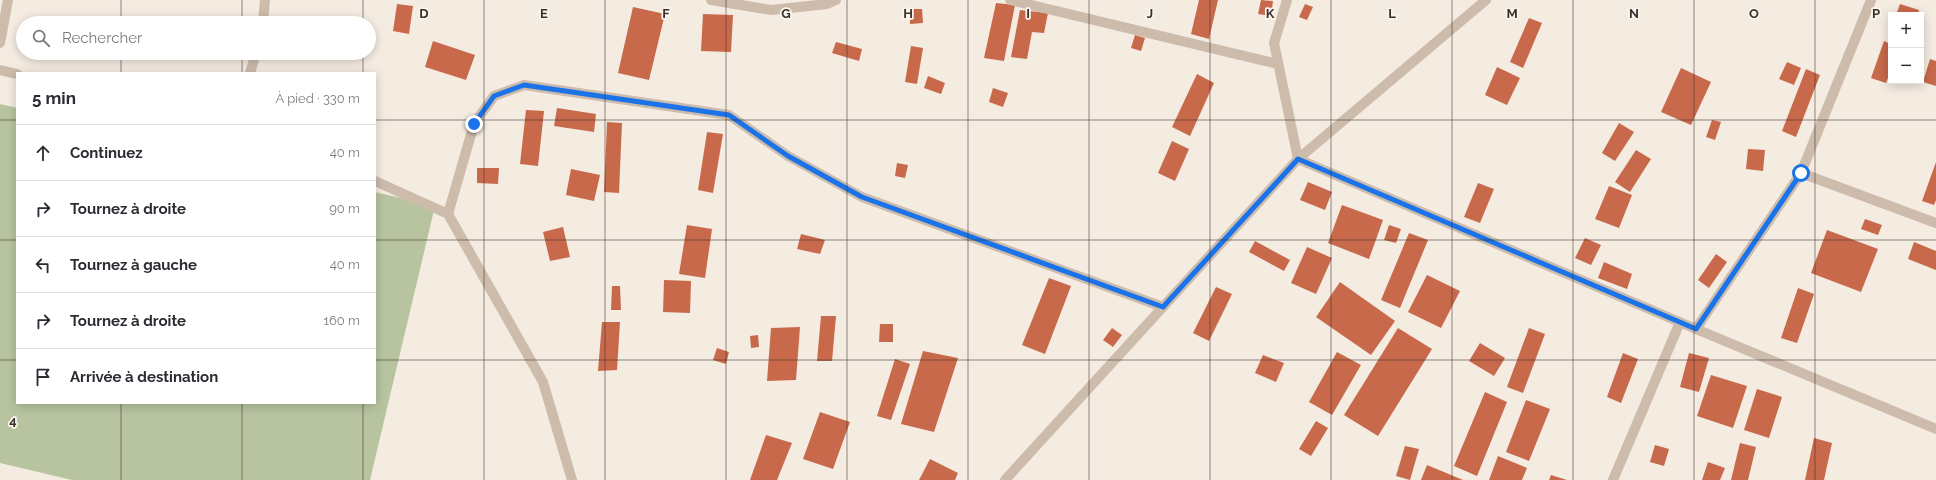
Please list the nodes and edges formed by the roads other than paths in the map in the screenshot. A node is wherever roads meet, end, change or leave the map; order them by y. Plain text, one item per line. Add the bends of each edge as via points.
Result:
1 (8, 0) edge
2 (265, 0) edge
3 (711, 0) edge
4 (836, 0) edge
5 (1010, 0) edge
6 (1287, 0) edge
7 (1486, 0) edge
8 (1871, 0) edge
9 (264, 16) edge
10 (0, 43) edge
11 (254, 60) edge
12 (1278, 64) junction
13 (0, 70) edge
14 (250, 72) edge
15 (16, 74) edge
16 (1298, 159) junction
17 (1801, 173) junction
18 (376, 181) edge
19 (448, 214) junction
20 (1936, 222) edge
21 (1163, 307) junction
22 (1680, 322) junction
23 (1696, 329) junction
24 (1936, 429) edge
25 (572, 480) edge
26 (1006, 480) edge
27 (1613, 480) edge

1 - 10 street
2 - 9 street
3 - 4 street via 771,10 827,4
5 - 12 street
6 - 12 street via 1274,43
7 - 16 street
8 - 17 street
11 - 14 street
12 - 16 street
13 - 15 street
16 - 21 street
16 - 22 street
17 - 20 street
17 - 23 street
18 - 19 street
19 - 21 street via 474,124 494,96 524,85 729,115 788,156 862,197
19 - 25 street via 542,382
21 - 26 street
22 - 23 street
22 - 27 street
23 - 24 street

